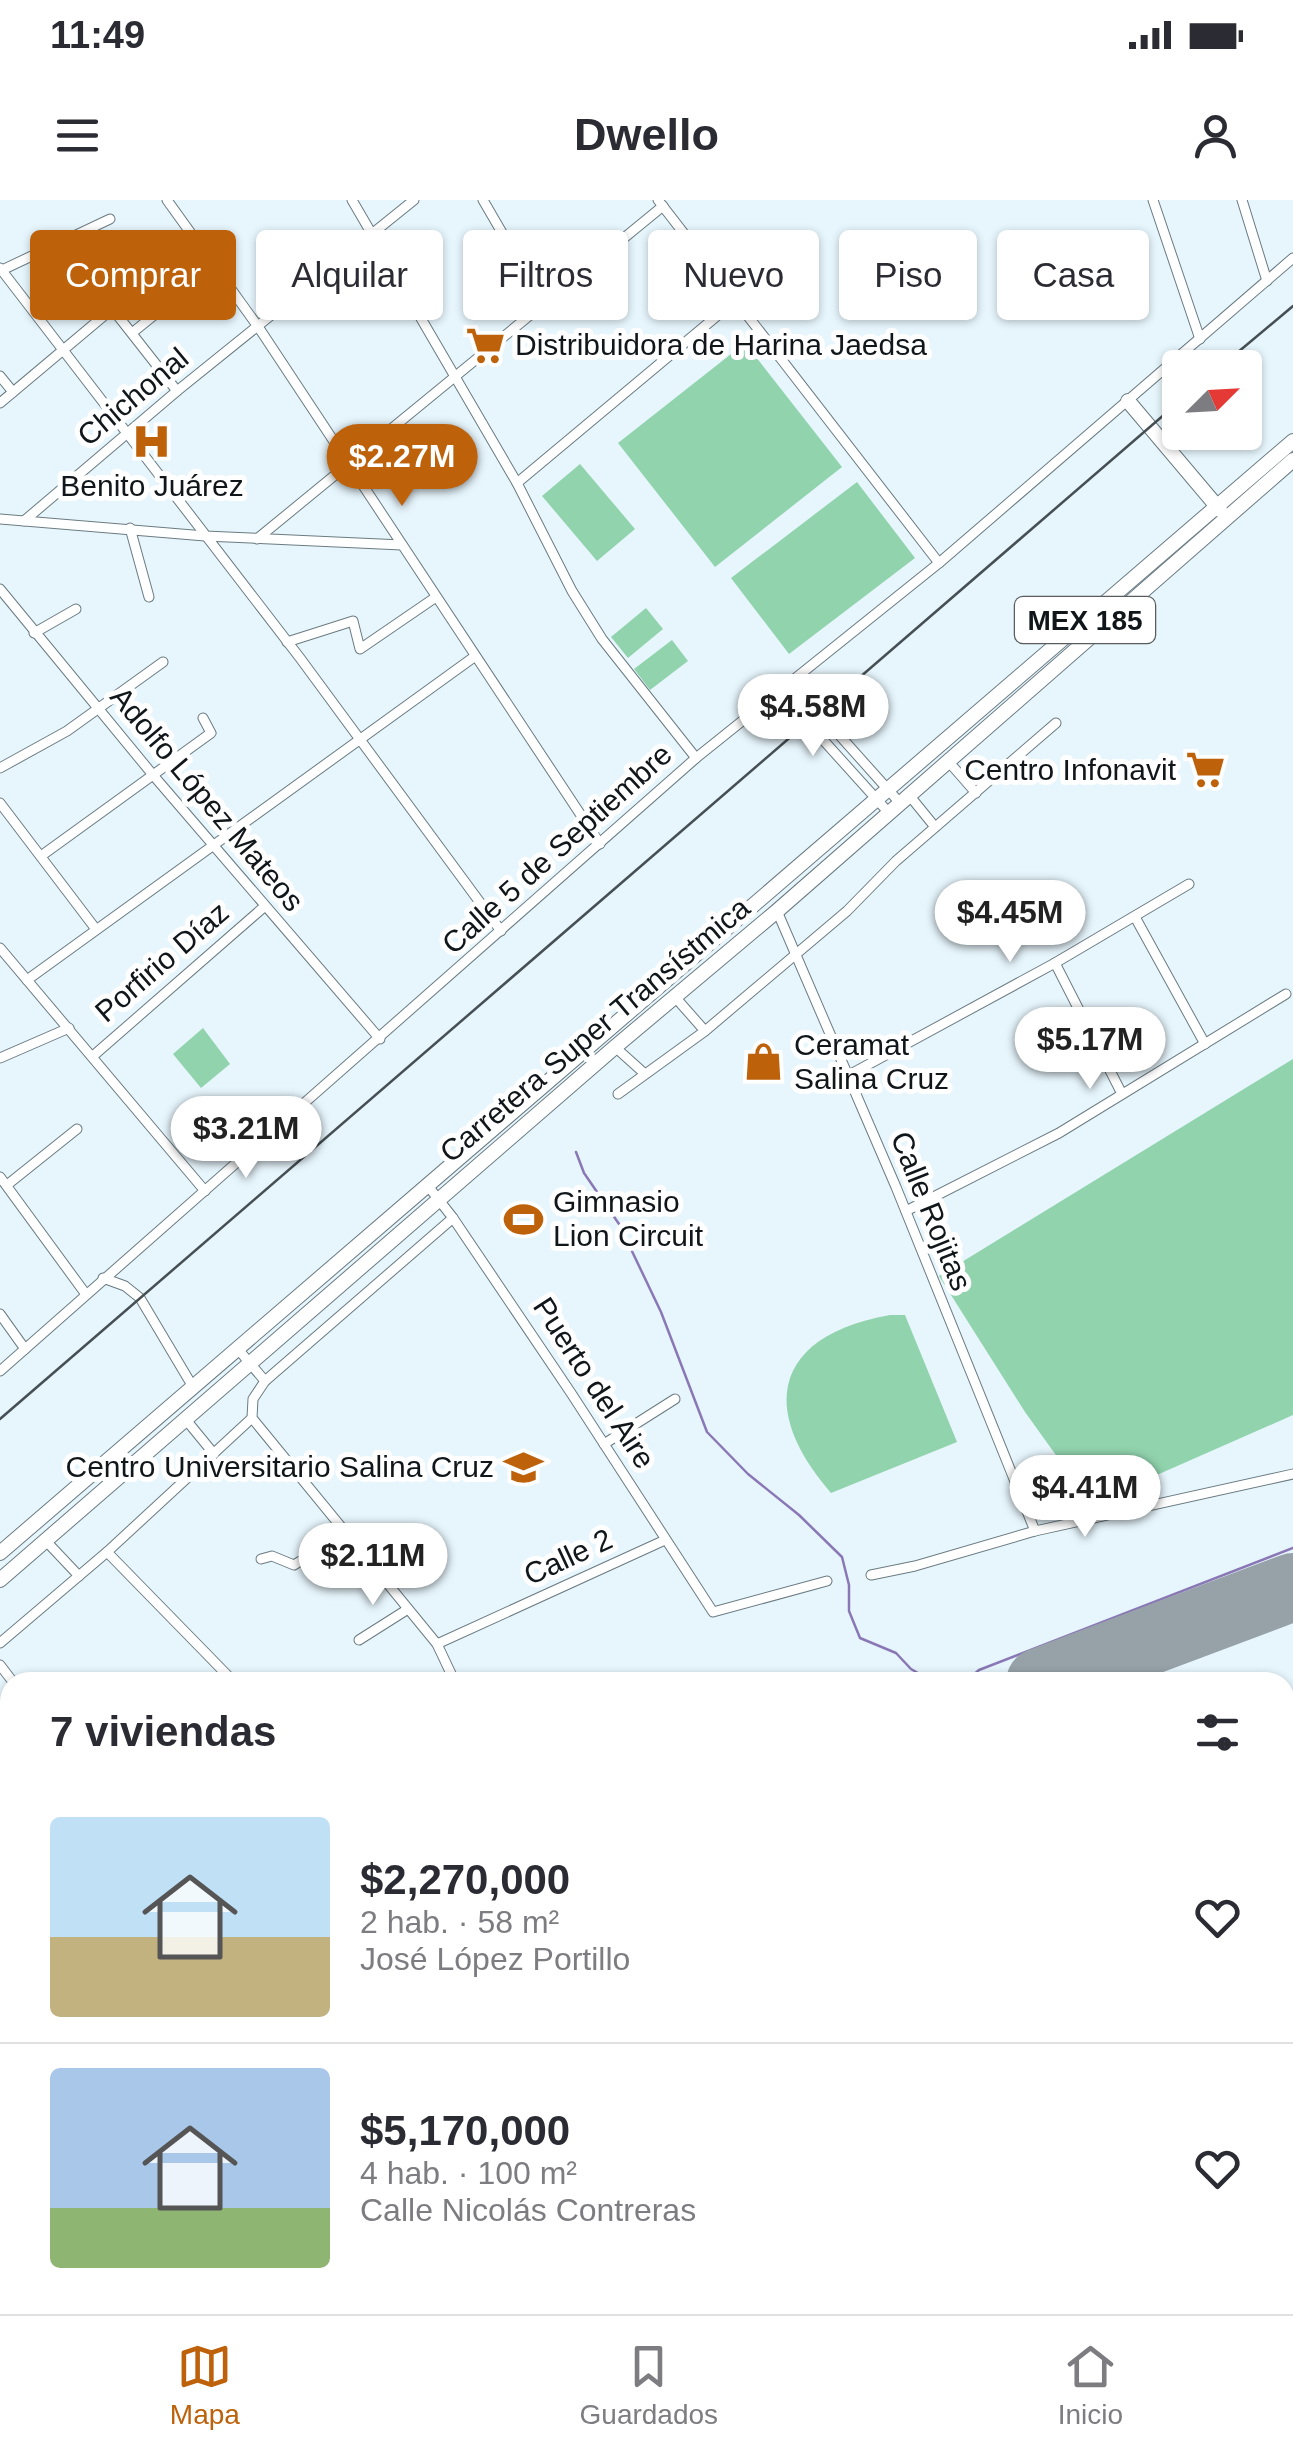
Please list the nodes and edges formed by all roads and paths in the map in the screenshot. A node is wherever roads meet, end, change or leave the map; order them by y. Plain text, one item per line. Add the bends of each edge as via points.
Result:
1 (167, 200) edge
2 (352, 200) edge
3 (414, 200) edge
4 (483, 200) edge
5 (1152, 200) edge
6 (1242, 200) edge
7 (661, 203) edge
8 (110, 220) dead end
9 (370, 230) edge
10 (377, 230) edge
11 (500, 230) edge
12 (682, 230) edge
13 (628, 231) edge
14 (1293, 258) edge
15 (1, 270) edge
16 (1268, 281) junction
17 (97, 320) edge
18 (122, 320) edge
19 (149, 320) edge
20 (268, 320) edge
21 (421, 320) edge
22 (523, 320) edge
23 (712, 320) edge
24 (751, 320) edge
25 (258, 328) junction
26 (132, 333) junction
27 (1200, 339) junction
28 (63, 348) junction
29 (0, 376) edge
30 (453, 376) junction
31 (178, 391) junction
32 (13, 392) junction
33 (1128, 401) junction
34 (0, 403) edge
35 (128, 432) junction
36 (1293, 441) edge
37 (1293, 460) edge
38 (349, 464) junction
39 (517, 482) junction
40 (1221, 512) junction
41 (0, 519) edge
42 (24, 521) junction
43 (130, 528) junction
44 (205, 536) junction
45 (257, 539) junction
46 (402, 545) junction
47 (939, 563) junction
48 (0, 589) edge
49 (149, 597) dead end
50 (436, 597) junction
51 (11, 604) junction
52 (76, 609) dead end
53 (0, 610) edge
54 (34, 632) junction
55 (286, 642) junction
56 (474, 657) junction
57 (162, 662) dead end
58 (792, 681) junction
59 (779, 691) junction
60 (98, 710) junction
61 (203, 718) dead end
62 (1056, 724) dead end
63 (360, 739) junction
64 (696, 758) junction
65 (947, 760) junction
66 (0, 768) edge
67 (153, 775) junction
68 (976, 793) junction
69 (882, 795) junction
70 (0, 803) edge
71 (899, 804) junction
72 (936, 827) junction
73 (600, 844) junction
74 (214, 845) junction
75 (41, 856) junction
76 (1188, 884) dead end
77 (265, 906) junction
78 (777, 911) junction
79 (1135, 917) junction
80 (95, 928) junction
81 (501, 931) junction
82 (0, 948) edge
83 (794, 953) junction
84 (1055, 963) junction
85 (28, 980) junction
86 (1286, 994) dead end
87 (675, 998) junction
88 (68, 1028) junction
89 (705, 1030) junction
90 (380, 1039) junction
91 (1205, 1044) junction
92 (615, 1047) junction
93 (93, 1056) junction
94 (0, 1058) edge
95 (645, 1074) junction
96 (849, 1075) junction
97 (618, 1094) dead end
98 (1122, 1094) junction
99 (77, 1129) dead end
100 (3, 1181) edge
101 (428, 1186) junction
102 (205, 1191) junction
103 (439, 1200) junction
104 (906, 1211) junction
105 (453, 1218) junction
106 (103, 1278) junction
107 (85, 1293) junction
108 (0, 1314) edge
109 (25, 1348) junction
110 (237, 1348) junction
111 (251, 1364) junction
112 (0, 1370) edge
113 (265, 1381) junction
114 (193, 1387) junction
115 (675, 1398) dead end
116 (252, 1418) junction
117 (187, 1421) junction
118 (604, 1444) junction
119 (214, 1454) junction
120 (1293, 1474) edge
121 (1034, 1531) junction
122 (344, 1534) junction
123 (665, 1540) junction
124 (46, 1541) junction
125 (106, 1552) junction
126 (0, 1553) edge
127 (261, 1559) dead end
128 (871, 1575) dead end
129 (79, 1576) junction
130 (0, 1580) edge
131 (827, 1581) dead end
132 (408, 1609) junction
133 (358, 1640) dead end
134 (0, 1643) edge
135 (438, 1644) junction
136 (224, 1672) edge
137 (447, 1672) edge

1 - 25 street
2 - 9 street
3 - 10 street, Chichonal
4 - 11 street
5 - 27 street
6 - 16 street
7 - 12 street
7 - 13 street
8 - 15 street
14 - 16 street, Calle 5 de Septiembre
15 - 28 street
16 - 27 street, Calle 5 de Septiembre
17 - 28 street
18 - 26 street
19 - 26 street
20 - 25 street, Chichonal
21 - 30 street
22 - 30 street
23 - 39 street
24 - 47 street
25 - 31 street, Chichonal
25 - 38 street
26 - 31 street
27 - 33 street, Calle 5 de Septiembre
28 - 32 street
28 - 35 street
29 - 32 street
30 - 38 street
30 - 39 street
31 - 35 street, Chichonal
32 - 34 street
33 - 40 main road
33 - 47 street, Calle 5 de Septiembre
35 - 42 street, Chichonal
35 - 44 street
36 - 40 main road, MEX 185
37 - 40 main road, Carretera Super Transístmica / MEX 185
38 - 45 street
38 - 46 street
39 - 64 street via 602,639
40 - 65 main road, Carretera Super Transístmica / MEX 185
40 - 69 main road, MEX 185
41 - 42 street
42 - 43 street
43 - 44 street
43 - 49 street
44 - 45 street
44 - 55 street
45 - 46 street
46 - 50 street
47 - 58 street, Calle 5 de Septiembre
48 - 51 street, Adolfo López Mateos
50 - 55 street via 360,649 353,621
50 - 56 street
51 - 53 street
51 - 54 street, Adolfo López Mateos
52 - 54 street
54 - 60 street, Adolfo López Mateos
55 - 63 street
56 - 63 street
56 - 73 street
57 - 60 street
58 - 59 street, Calle 5 de Septiembre
58 - 69 street
59 - 64 street, Calle 5 de Septiembre
59 - 69 street
60 - 66 street
60 - 67 street, Adolfo López Mateos
61 - 67 street via 211,733
62 - 68 street
63 - 74 street
63 - 81 street
64 - 73 street, Calle 5 de Septiembre
65 - 68 street
65 - 71 main road, Carretera Super Transístmica / MEX 185
67 - 74 street, Adolfo López Mateos
67 - 75 street
68 - 72 street
69 - 71 street
69 - 101 main road, Carretera Super Transístmica / MEX 185
70 - 75 street
71 - 72 street
71 - 78 main road, Carretera Super Transístmica / MEX 185
72 - 83 street
73 - 81 street, Calle 5 de Septiembre
74 - 77 street, Adolfo López Mateos
74 - 80 street
75 - 80 street
76 - 79 street
77 - 90 street, Adolfo López Mateos
77 - 93 street, Porfirio Díaz
78 - 83 street, Calle Rojitas
78 - 87 main road, Carretera Super Transístmica / MEX 185
79 - 84 street
79 - 91 street
80 - 85 street
81 - 90 street, Calle 5 de Septiembre
82 - 85 street
83 - 89 street
83 - 96 street, Calle Rojitas
84 - 96 street
84 - 98 street
85 - 88 street
86 - 91 street
87 - 89 street
87 - 92 main road, Carretera Super Transístmica / MEX 185
88 - 93 street
88 - 94 street
89 - 95 street
90 - 102 street, Calle 5 de Septiembre
91 - 98 street
92 - 95 street
92 - 103 main road, Carretera Super Transístmica / MEX 185
93 - 102 street
95 - 97 street
96 - 104 street, Calle Rojitas
98 - 104 street via 1059,1134
99 - 100 street
100 - 107 street
101 - 103 street, Puerto del Aire
101 - 110 main road, Carretera Super Transístmica / MEX 185
102 - 106 street, Calle 5 de Septiembre
103 - 105 street, Puerto del Aire
103 - 111 main road, Carretera Super Transístmica / MEX 185
104 - 121 street, Calle Rojitas
105 - 113 street
105 - 118 street, Puerto del Aire
106 - 107 street, Calle 5 de Septiembre
106 - 114 street via 125,1286 149,1310
107 - 109 street, Calle 5 de Septiembre
108 - 109 street
109 - 112 street, Calle 5 de Septiembre
110 - 111 street
110 - 114 main road, Carretera Super Transístmica / MEX 185
111 - 113 street
111 - 117 main road, Carretera Super Transístmica / MEX 185
113 - 116 street
114 - 126 main road, Carretera Super Transístmica / MEX 185
115 - 118 street
116 - 119 street
116 - 122 street
117 - 119 street
117 - 124 main road, Carretera Super Transístmica / MEX 185
118 - 123 street, Puerto del Aire
119 - 125 street
120 - 121 street
121 - 128 street
122 - 127 street via 294,1566 272,1556
122 - 132 street
123 - 131 street, Puerto del Aire via 713,1612
123 - 135 street, Calle 2
124 - 129 street
124 - 130 main road, Carretera Super Transístmica / MEX 185
125 - 129 street
125 - 136 street
129 - 134 street
132 - 133 street
132 - 135 street
135 - 137 street

